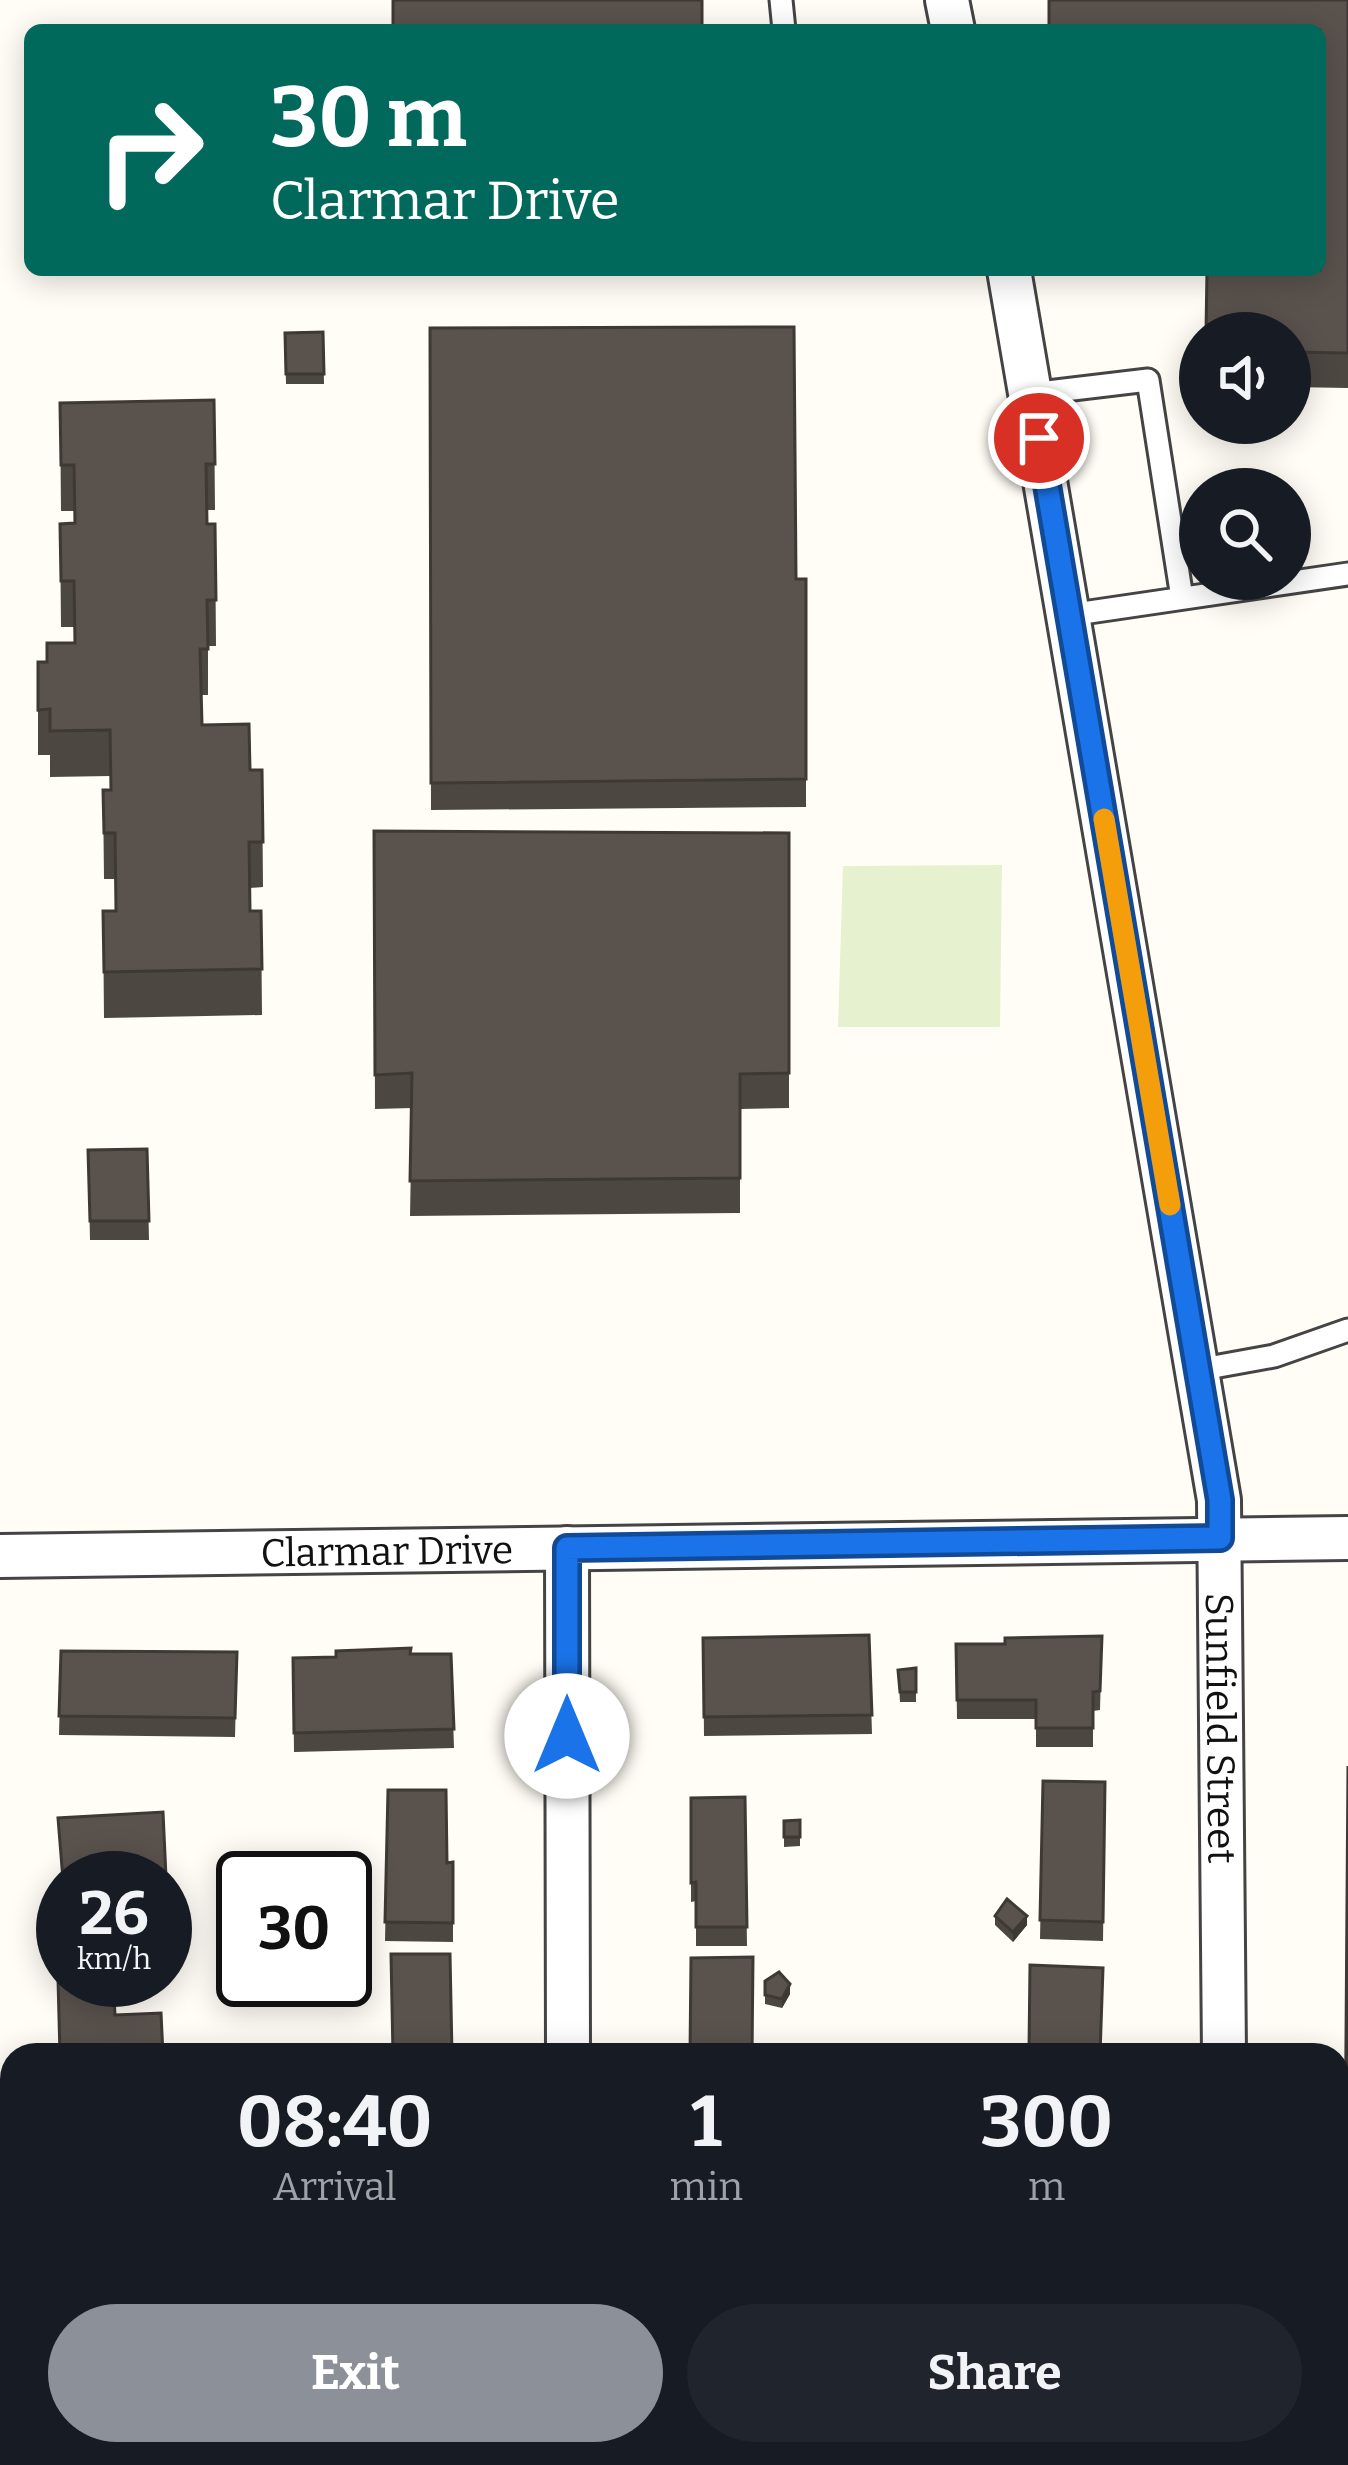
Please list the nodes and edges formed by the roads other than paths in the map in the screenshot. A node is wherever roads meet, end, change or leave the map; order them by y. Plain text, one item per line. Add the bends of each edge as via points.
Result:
1 (1010, 276) edge
2 (1031, 394) junction
3 (1348, 574) edge
4 (1179, 579) edge
5 (1311, 579) edge
6 (1179, 598) edge
7 (1069, 615) junction
8 (1348, 1330) edge
9 (1197, 1370) junction
10 (1220, 1538) junction
11 (1348, 1538) edge
12 (567, 1548) junction
13 (0, 1556) edge
14 (568, 2043) edge
15 (1224, 2043) edge

1 - 2 street, Sunfield Street
2 - 4 lane via 1148,380
2 - 7 street, Sunfield Street
3 - 5 lane
6 - 7 lane
7 - 9 street, Sunfield Street
8 - 9 lane via 1274,1356
9 - 10 street, Sunfield Street
10 - 11 street, Clarmar Drive
10 - 12 street, Clarmar Drive
10 - 15 street, Sunfield Street
12 - 13 street, Clarmar Drive
12 - 14 street

